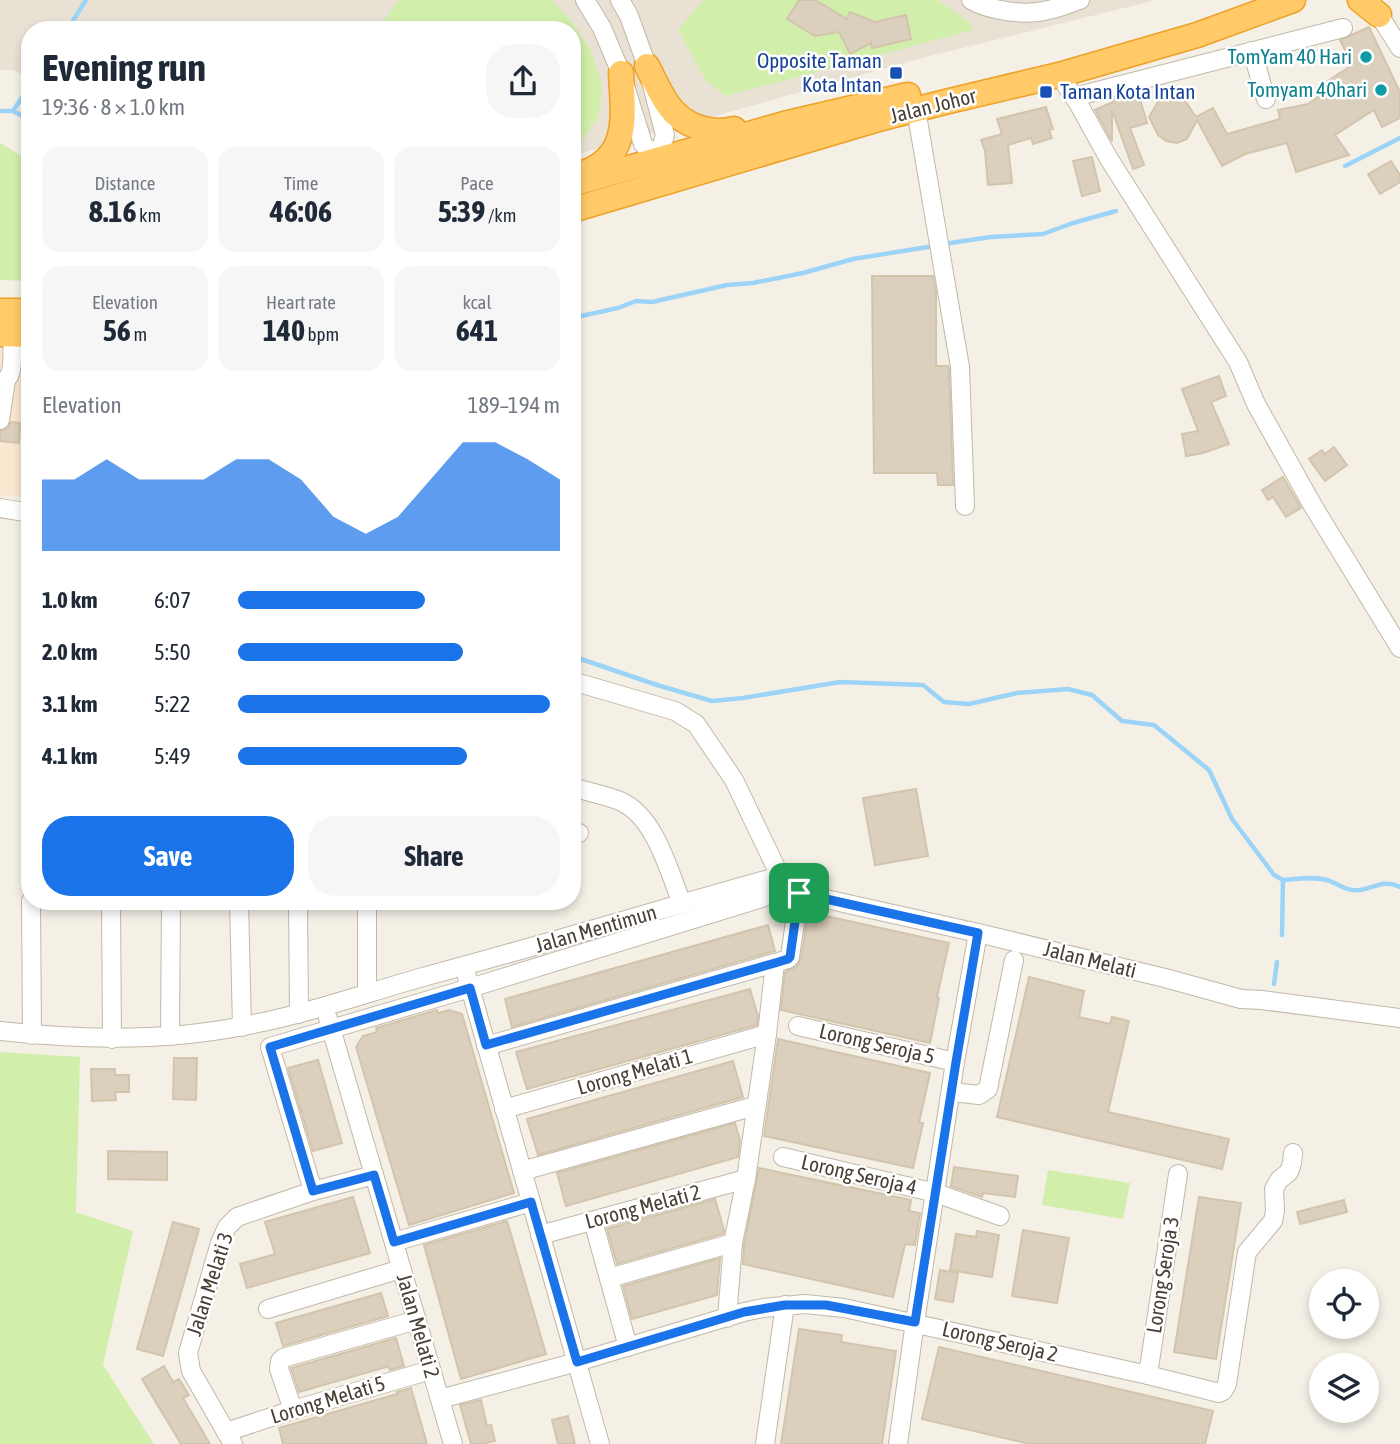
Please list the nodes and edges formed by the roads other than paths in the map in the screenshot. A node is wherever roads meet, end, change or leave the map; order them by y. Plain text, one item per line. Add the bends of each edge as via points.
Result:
1 (585, 0) edge
2 (620, 0) edge
3 (971, 0) edge
4 (1080, 0) edge
5 (1252, 0) edge
6 (1295, 1) edge
7 (1007, 5) edge
8 (1381, 7) edge
9 (1343, 28) dead end
10 (1400, 48) edge
11 (1252, 51) junction
12 (647, 66) junction
13 (621, 74) junction
14 (1059, 75) junction
15 (1074, 97) junction
16 (1266, 99) dead end
17 (916, 109) junction
18 (784, 124) junction
19 (659, 159) junction
20 (716, 168) junction
21 (581, 173) edge
22 (581, 181) edge
23 (616, 197) junction
24 (581, 207) edge
25 (10, 321) edge
26 (3, 382) edge
27 (1, 410) edge
28 (965, 506) dead end
29 (0, 508) edge
30 (21, 512) edge
31 (1400, 648) edge
32 (581, 684) edge
33 (581, 790) edge
34 (781, 884) junction
35 (799, 893) junction
36 (682, 904) junction
37 (31, 910) edge
38 (111, 910) edge
39 (171, 910) edge
40 (239, 910) edge
41 (298, 910) edge
42 (367, 910) edge
43 (978, 933) junction
44 (1014, 960) dead end
45 (775, 963) junction
46 (464, 966) junction
47 (470, 988) junction
48 (367, 992) junction
49 (324, 1007) junction
50 (299, 1014) junction
51 (1400, 1018) edge
52 (242, 1027) junction
53 (798, 1027) dead end
54 (331, 1029) junction
55 (0, 1031) edge
56 (766, 1034) junction
57 (32, 1035) junction
58 (170, 1036) junction
59 (112, 1039) junction
60 (486, 1045) junction
61 (956, 1062) junction
62 (951, 1092) junction
63 (755, 1105) junction
64 (504, 1109) junction
65 (1293, 1153) dead end
66 (783, 1157) dead end
67 (522, 1171) junction
68 (1178, 1174) dead end
69 (374, 1175) junction
70 (746, 1179) junction
71 (313, 1191) junction
72 (936, 1193) junction
73 (531, 1202) junction
74 (1000, 1216) dead end
75 (593, 1221) junction
76 (540, 1235) junction
77 (394, 1242) junction
78 (733, 1243) junction
79 (401, 1269) junction
80 (609, 1278) junction
81 (785, 1305) junction
82 (268, 1309) dead end
83 (727, 1318) junction
84 (417, 1320) junction
85 (915, 1322) junction
86 (628, 1347) junction
87 (577, 1362) junction
88 (431, 1370) junction
89 (1147, 1375) junction
90 (440, 1399) junction
91 (293, 1410) junction
92 (229, 1438) edge
93 (902, 1443) edge
94 (453, 1444) edge
95 (600, 1444) edge
96 (765, 1444) edge

1 - 13 street
2 - 12 street
3 - 7 street via 986,7
4 - 7 street via 1046,11 1026,12
5 - 18 highway, Jalan Johor via 1133,40
6 - 14 highway, Jalan Johor
8 - 10 street
9 - 11 street
11 - 15 street
11 - 16 street
12 - 18 highway via 668,106 698,127 728,131
12 - 19 street via 665,135
13 - 19 street via 643,144
13 - 21 highway via 622,124 616,147 598,166
14 - 15 street
14 - 17 highway, Jalan Johor
15 - 31 street via 1238,362 1313,506
17 - 20 highway, Jalan Johor
17 - 28 street via 960,368
18 - 19 highway, Jalan Johor
19 - 20 highway via 676,166
19 - 22 highway, Jalan Johor
19 - 23 highway via 653,173
20 - 23 highway, Jalan Johor
23 - 24 highway, Jalan Johor
25 - 26 street via 11,369
26 - 27 street
29 - 30 street
32 - 34 street via 676,711 696,724 734,779
33 - 36 street via 635,810 653,832
34 - 35 street, Jalan Melati
34 - 36 street, Jalan Mentimun
34 - 47 street, Jalan Melati
35 - 43 street, Jalan Melati
35 - 45 street via 790,957
36 - 46 street, Jalan Mentimun
37 - 57 street
38 - 59 street
39 - 58 street
40 - 52 street
41 - 50 street
42 - 48 street
43 - 51 street, Jalan Melati via 1241,999
43 - 61 street
44 - 62 street via 988,1089 979,1096
45 - 56 street
45 - 60 street
46 - 47 street
46 - 48 street, Jalan Mentimun
47 - 54 street, Jalan Melati
47 - 60 street
48 - 49 street, Jalan Mentimun
49 - 50 street, Jalan Mentimun
49 - 54 street, Jalan Melati 2
50 - 52 street, Jalan Mentimun
52 - 58 street, Jalan Mentimun
53 - 61 street, Lorong Seroja 5
54 - 69 street, Jalan Melati 2
54 - 71 street, Jalan Melati via 270,1047
55 - 57 street, Jalan Mentimun
56 - 63 street
56 - 64 street, Lorong Melati 1
57 - 59 street, Jalan Mentimun
58 - 59 street, Jalan Mentimun
60 - 64 street
61 - 62 street
62 - 72 street
63 - 67 street
63 - 70 street
64 - 67 street
65 - 89 street, Lorong Seroja 2 via 1291,1168 1274,1189 1273,1221 1247,1252 1223,1391
66 - 72 street, Lorong Seroja 4
67 - 73 street
68 - 89 street, Lorong Seroja 3
69 - 71 street, Jalan Melati 3
69 - 77 street, Jalan Melati 2
70 - 75 street, Lorong Melati 2
70 - 78 street
71 - 92 street, Jalan Melati 3 via 237,1217 220,1244 188,1353 191,1371
72 - 74 street, Lorong Seroja 4
72 - 85 street
73 - 76 street
73 - 77 street
75 - 76 street, Lorong Melati 2
75 - 80 street
76 - 87 street
77 - 79 street, Jalan Melati 2
78 - 80 street
78 - 83 street
79 - 82 street
79 - 84 street, Jalan Melati 2
80 - 86 street
81 - 83 street, Lorong Seroja 2
81 - 85 street, Lorong Seroja 2 via 826,1305
81 - 96 street
83 - 86 street, Lorong Seroja 2
84 - 88 street, Jalan Melati 2
84 - 91 street via 283,1358 279,1369
85 - 89 street, Lorong Seroja 2
85 - 93 street
86 - 87 street, Lorong Seroja 2
87 - 90 street, Lorong Seroja 2
87 - 95 street
88 - 90 street, Jalan Melati 2
88 - 91 street, Lorong Melati 5
90 - 94 street, Jalan Melati 2
91 - 92 street, Lorong Melati 5

